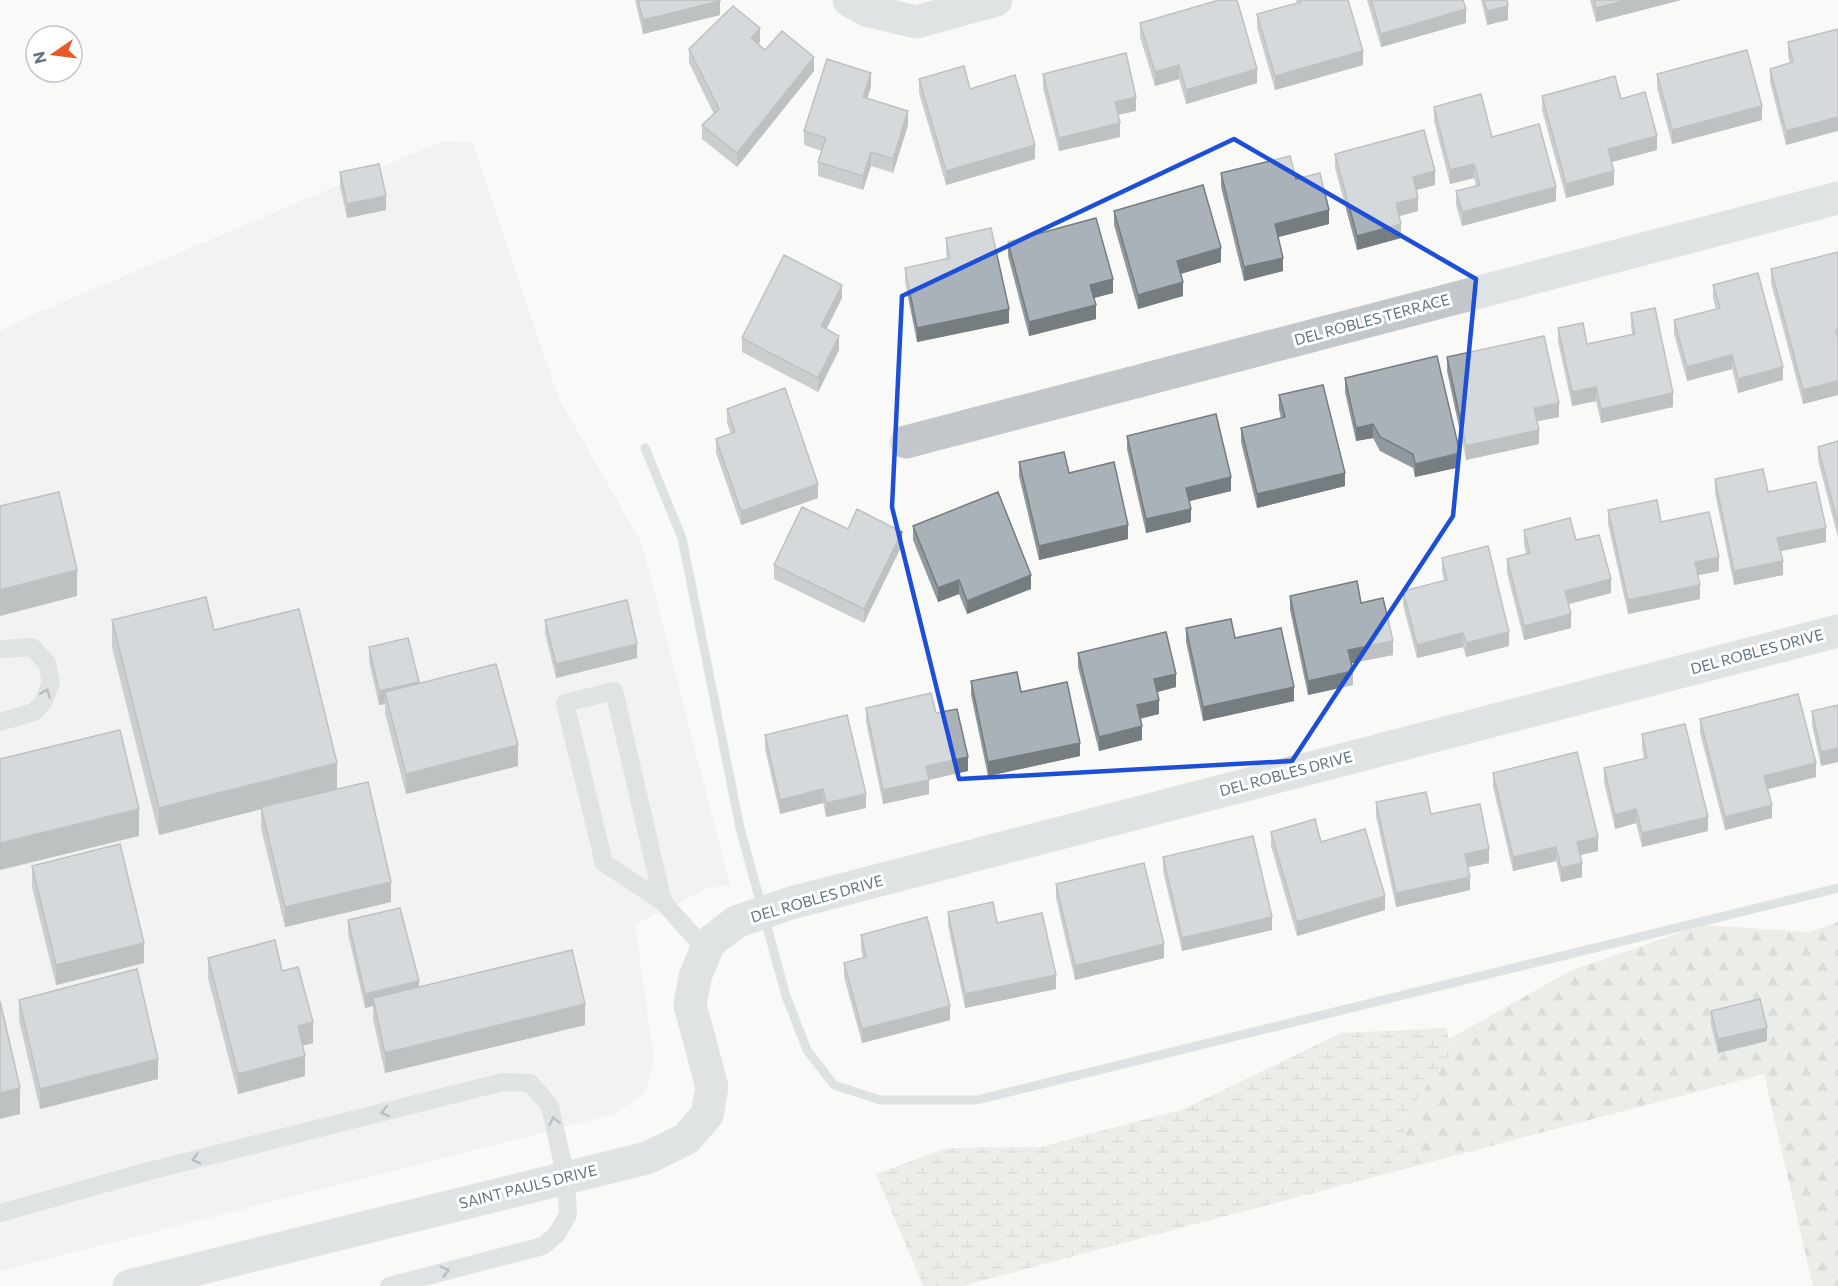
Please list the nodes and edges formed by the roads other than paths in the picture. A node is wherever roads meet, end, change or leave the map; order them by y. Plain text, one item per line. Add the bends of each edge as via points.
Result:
1 (849, 0) edge
2 (996, 0) edge
3 (1838, 198) edge
4 (906, 442) dead end
5 (1838, 631) edge
6 (0, 649) edge
7 (0, 722) edge
8 (663, 902) junction
9 (736, 922) joint
10 (706, 950) junction
11 (566, 1178) junction
12 (0, 1213) edge
13 (129, 1286) edge
14 (389, 1286) edge

1 - 2 street via 866,10 916,22
3 - 4 street, DEL ROBLES TERRACE
5 - 9 street, DEL ROBLES DRIVE via 790,903
7 -> 6 lane via 34,712 44,701 51,682 47,663 32,647
8 - 8 lane via 604,862 566,703 614,691
8 - 10 lane
9 - 10 street, SAINT PAULS DRIVE via 709,943
10 - 11 street, SAINT PAULS DRIVE via 695,977 690,1005 712,1087 707,1115 686,1139 647,1158
11 -> 12 lane via 550,1106 531,1083 502,1082 149,1171
11 - 13 street, SAINT PAULS DRIVE
14 -> 11 lane via 543,1246 556,1235 568,1215

